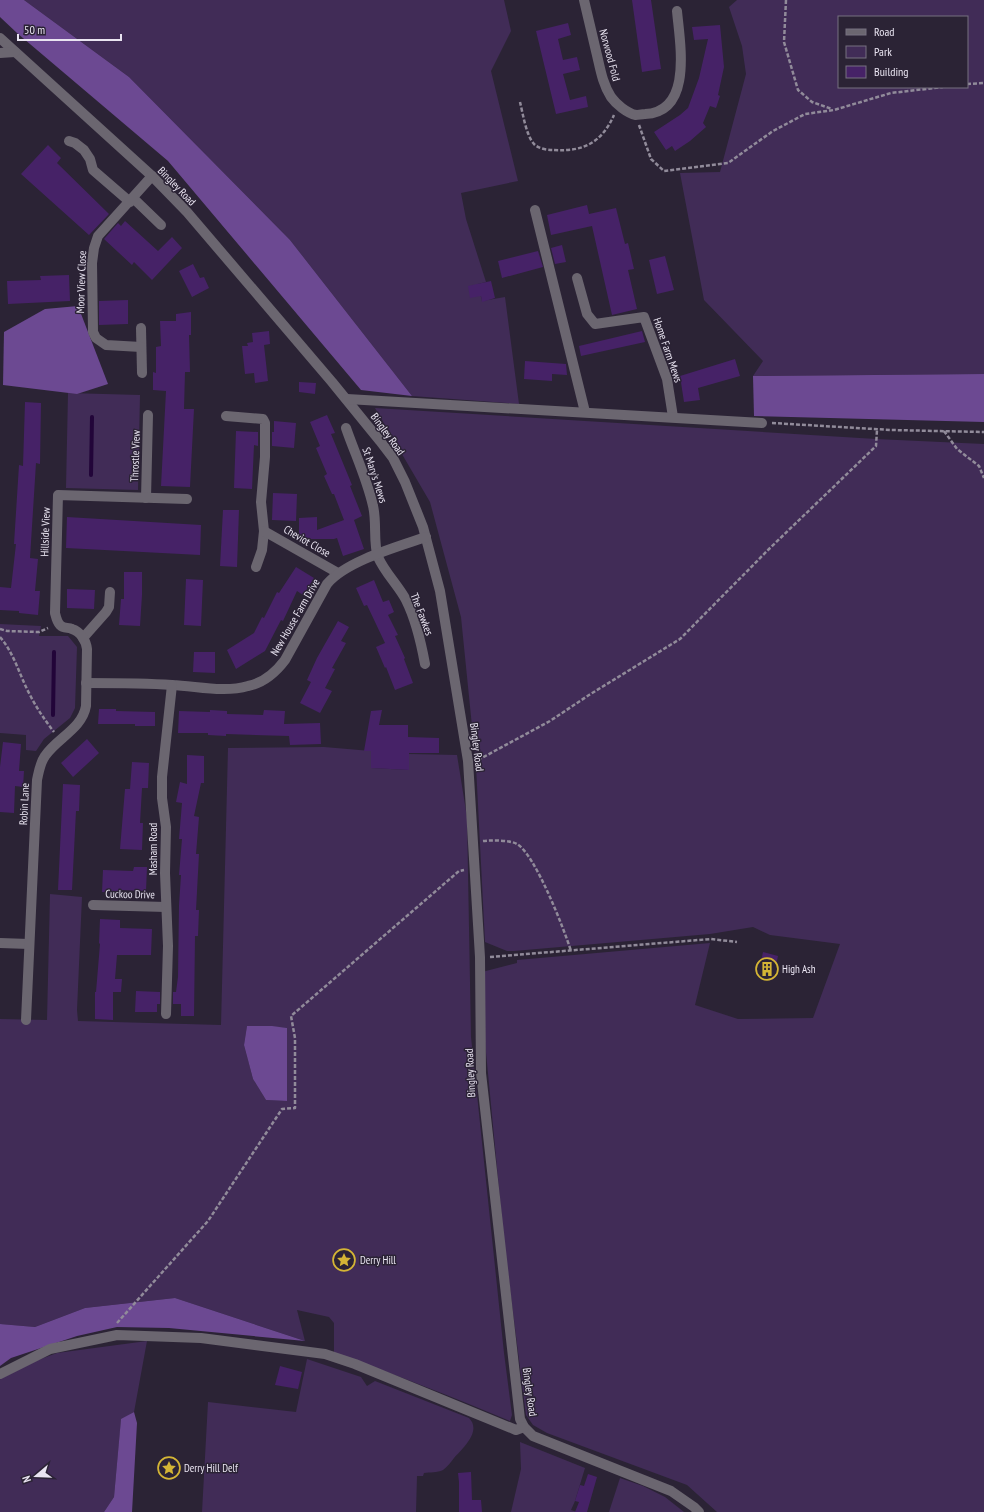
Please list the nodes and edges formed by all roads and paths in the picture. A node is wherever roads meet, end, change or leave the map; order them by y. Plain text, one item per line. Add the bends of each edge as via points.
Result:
1 (584, 0) edge
2 (786, 0) edge
3 (677, 11) dead end
4 (0, 38) edge
5 (0, 52) edge
6 (15, 52) junction
7 (984, 82) edge
8 (968, 84) edge
9 (934, 88) edge
10 (520, 102) dead end
11 (618, 104) junction
12 (834, 110) junction
13 (636, 115) junction
14 (68, 141) dead end
15 (152, 176) junction
16 (131, 200) junction
17 (535, 210) dead end
18 (161, 225) dead end
19 (577, 278) dead end
20 (141, 328) dead end
21 (141, 347) junction
22 (142, 373) dead end
23 (347, 399) junction
24 (585, 412) junction
25 (148, 415) dead end
26 (226, 416) dead end
27 (673, 417) junction
28 (762, 423) joint
29 (346, 428) dead end
30 (877, 430) junction
31 (944, 431) junction
32 (984, 432) edge
33 (984, 478) edge
34 (146, 498) junction
35 (187, 499) dead end
36 (264, 531) junction
37 (426, 537) junction
38 (377, 555) junction
39 (256, 567) dead end
40 (338, 573) junction
41 (110, 592) dead end
42 (58, 623) junction
43 (0, 629) edge
44 (0, 637) edge
45 (83, 638) junction
46 (425, 664) dead end
47 (86, 683) junction
48 (172, 684) junction
49 (61, 740) junction
50 (468, 761) junction
51 (473, 842) junction
52 (474, 868) junction
53 (93, 905) dead end
54 (166, 907) junction
55 (737, 942) dead end
56 (0, 943) edge
57 (29, 944) junction
58 (571, 951) junction
59 (480, 958) junction
60 (166, 1014) dead end
61 (26, 1020) dead end
62 (117, 1335) junction
63 (0, 1374) edge
64 (524, 1427) junction
65 (699, 1512) edge

1 - 11 street, Norwood Fold via 603,82
2 - 12 path via 784,42 798,90 812,102
3 - 13 street via 680,79 675,96 666,107 652,114
4 - 6 street, Bingley Road
5 - 6 street
6 - 15 street, Bingley Road
7 - 8 path
9 - 12 path via 891,93
10 - 11 path via 525,125 534,144 561,151 584,148 594,142 605,132
11 - 13 street, Norwood Fold
12 - 13 path via 805,114 773,131 728,163 664,171 651,160
14 - 16 street via 84,150 93,170
15 - 16 street, Moor View Close
15 - 23 street, Bingley Road via 187,212
16 - 18 street
16 - 21 street, Moor View Close via 98,236 94,248 92,326 96,338 106,345
17 - 24 street
19 - 27 street, Home Farm Mews via 587,314 595,324 644,317 667,379
20 - 21 street
21 - 22 street
23 - 24 street
23 - 37 street, Bingley Road via 393,458
24 - 27 street
25 - 34 street, Throstle View
26 - 36 street via 263,419 266,429 261,502
27 - 28 street
28 - 30 path
29 - 38 street, St Mary's Mews via 373,506
30 - 31 path
30 - 50 path via 876,446 680,639 550,722 480,760
31 - 32 path
31 - 33 path via 954,445 979,466
34 - 35 street, Hillside View
34 - 42 street, Hillside View via 58,495 54,607
36 - 39 street via 262,550
36 - 40 street, Cheviot Close
37 - 38 street, New House Farm Drive
37 - 50 street, Bingley Road via 444,611
38 - 40 street, New House Farm Drive
38 - 46 street, The Fawkes via 405,599 417,629
40 - 48 street, New House Farm Drive via 327,584 285,660 266,678 241,688
41 - 45 street via 109,607
42 - 43 path via 39,632
42 - 45 street via 72,629
44 - 49 path via 16,663 40,714
45 - 47 street via 87,649
47 - 48 street, New House Farm Drive
47 - 49 street, Robin Lane via 84,715
48 - 54 street, Masham Road via 162,777 166,827
49 - 57 street, Robin Lane via 44,756 37,780
50 - 51 street, Bingley Road
51 - 52 street, Bingley Road
51 - 58 path via 493,839 511,842 528,854
52 - 59 street, Bingley Road
52 - 62 path via 459,871 291,1016 295,1038 295,1108 282,1109 208,1221 116,1324
53 - 54 street, Cuckoo Drive
54 - 60 street, Masham Road
55 - 58 path via 711,939
56 - 57 street
57 - 61 street, Robin Lane
58 - 59 path
59 - 64 street, Bingley Road via 480,1072 520,1419
62 - 63 street via 50,1349
62 - 64 street via 201,1338 325,1354 516,1430
64 - 65 street, Bingley Road via 533,1436 671,1491

